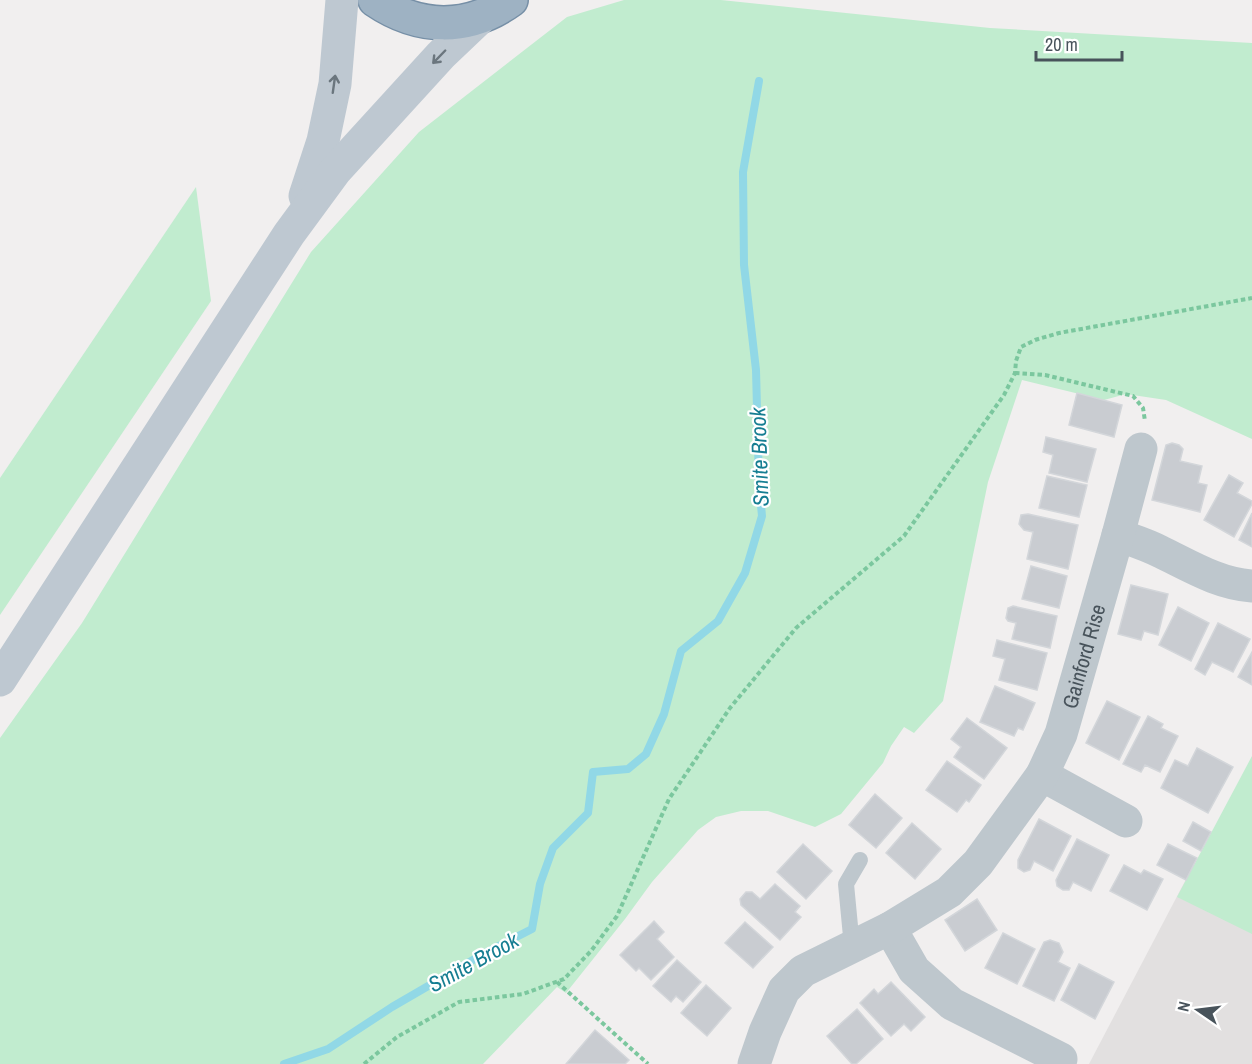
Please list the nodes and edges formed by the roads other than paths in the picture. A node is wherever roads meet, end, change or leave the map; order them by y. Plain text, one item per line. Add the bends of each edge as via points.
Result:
1 (342, 0) edge
2 (375, 0) edge
3 (503, 6) edge
4 (289, 234) junction
5 (1141, 449) road end
6 (1118, 535) junction
7 (1252, 586) edge
8 (0, 680) edge
9 (1042, 776) junction
10 (1126, 821) dead end
11 (860, 860) dead end
12 (890, 928) junction
13 (852, 947) junction
14 (1014, 1051) edge
15 (1061, 1059) dead end
16 (754, 1064) edge

4 -> 1 main road via 323,141 334,84
2 - 3 highway via 400,15 446,24 468,21
3 -> 4 main road via 434,63 336,170
4 - 8 main road
5 - 6 street, Gainford Rise
6 - 7 street via 1202,573
6 - 9 street, Gainford Rise via 1061,734
9 - 10 street
9 - 12 street, Gainford Rise via 978,863 949,892
11 - 13 lane via 846,884
12 - 13 street, Gainford Rise
12 - 14 street via 914,970
13 - 16 street, Gainford Rise via 803,972 784,990
14 - 15 street

